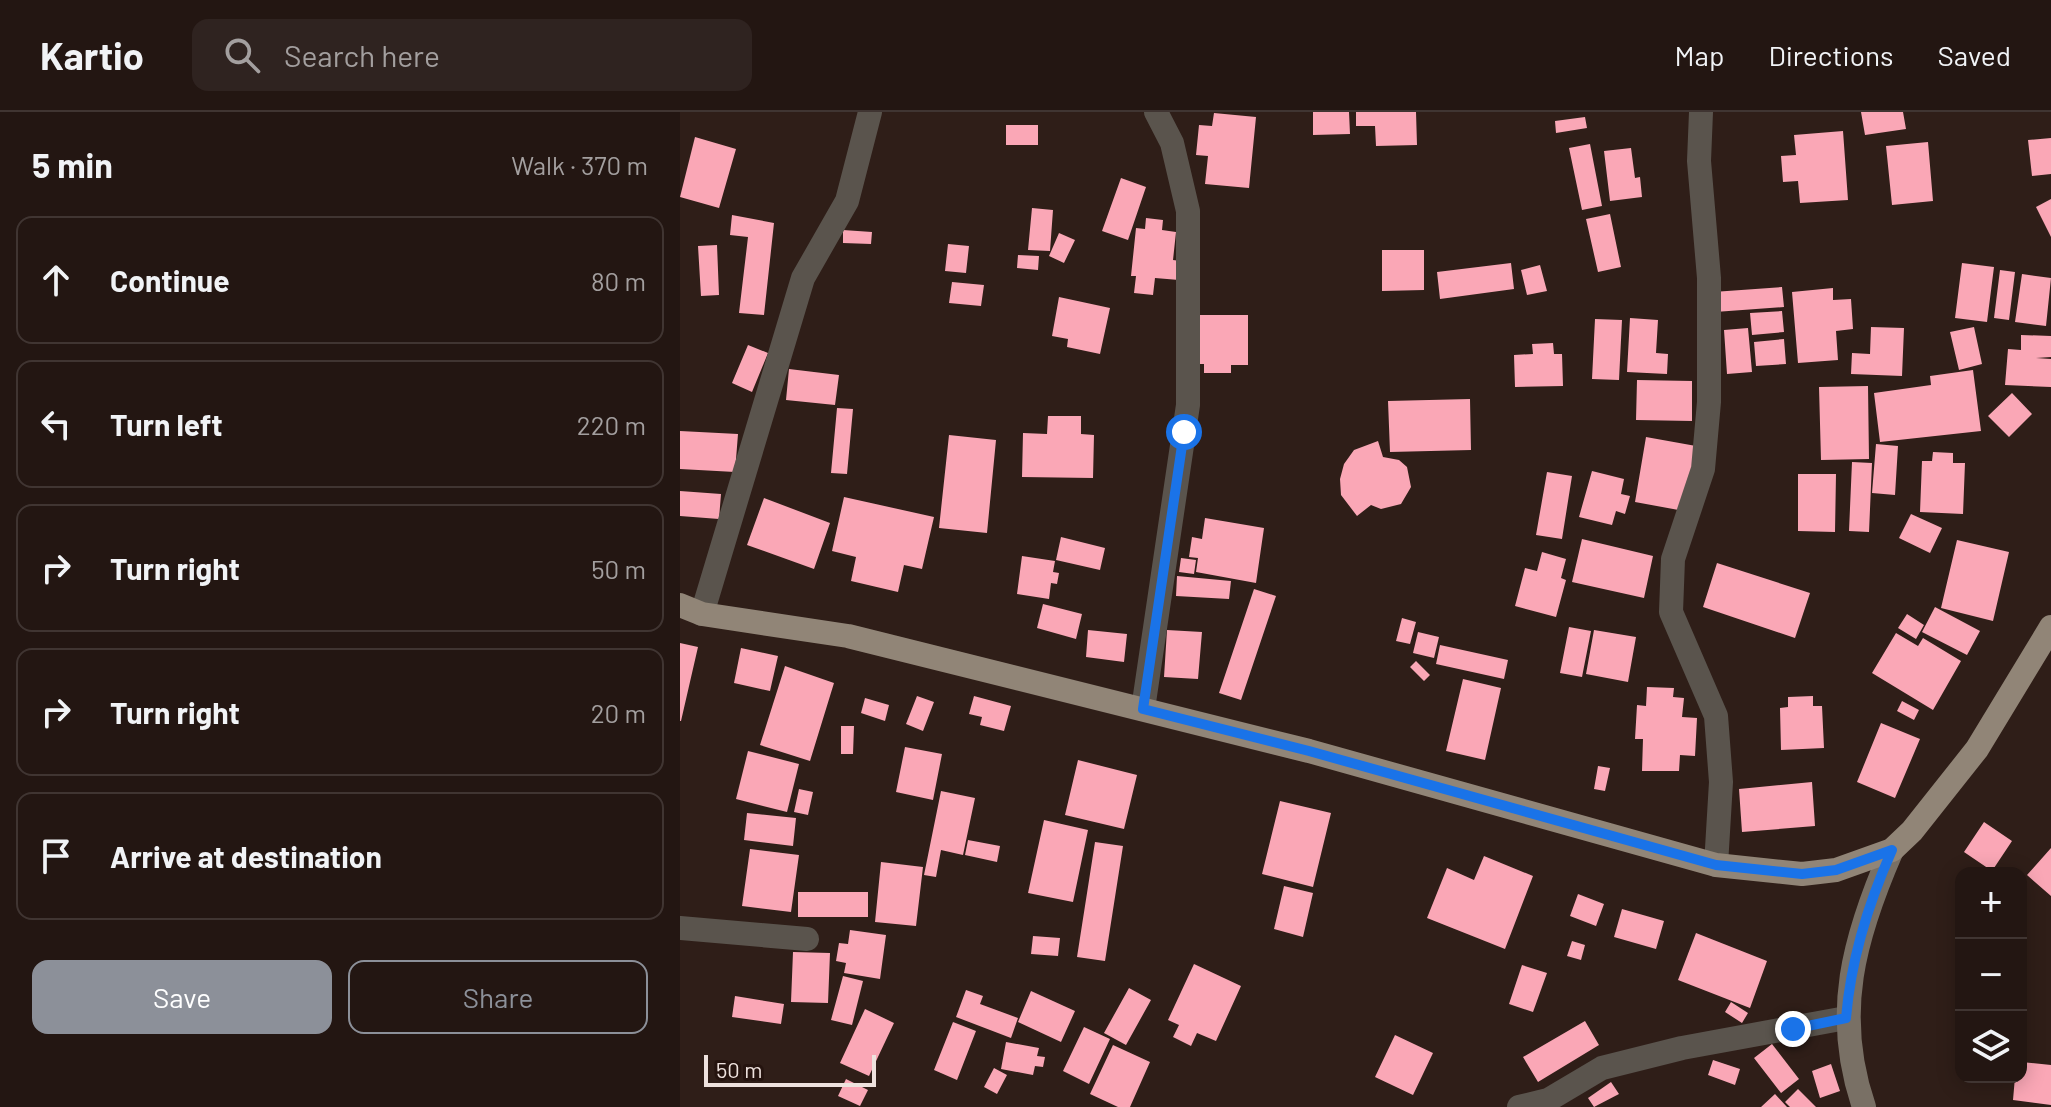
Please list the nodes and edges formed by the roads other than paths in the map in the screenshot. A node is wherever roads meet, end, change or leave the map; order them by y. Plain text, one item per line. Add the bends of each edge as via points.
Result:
1 (870, 112) edge
2 (1156, 112) edge
3 (1701, 112) edge
4 (691, 609) edge
5 (2051, 627) edge
6 (1143, 709) junction
7 (1892, 850) junction
8 (1716, 865) junction
9 (680, 928) edge
10 (807, 939) dead end
11 (1846, 1018) junction
12 (1519, 1107) edge
13 (1864, 1107) edge

1 - 4 street via 847,201 803,278
2 - 6 street via 1172,143 1188,211 1188,405
3 - 8 street via 1709,402 1703,469 1673,559 1671,612 1716,716 1721,782
4 - 6 main road via 848,636
5 - 7 main road via 1977,749
6 - 8 main road
7 - 8 main road via 1836,870 1802,874
7 - 11 main road via 1860,938
9 - 10 street
11 - 12 street via 1602,1068 1548,1100
11 - 13 main road

